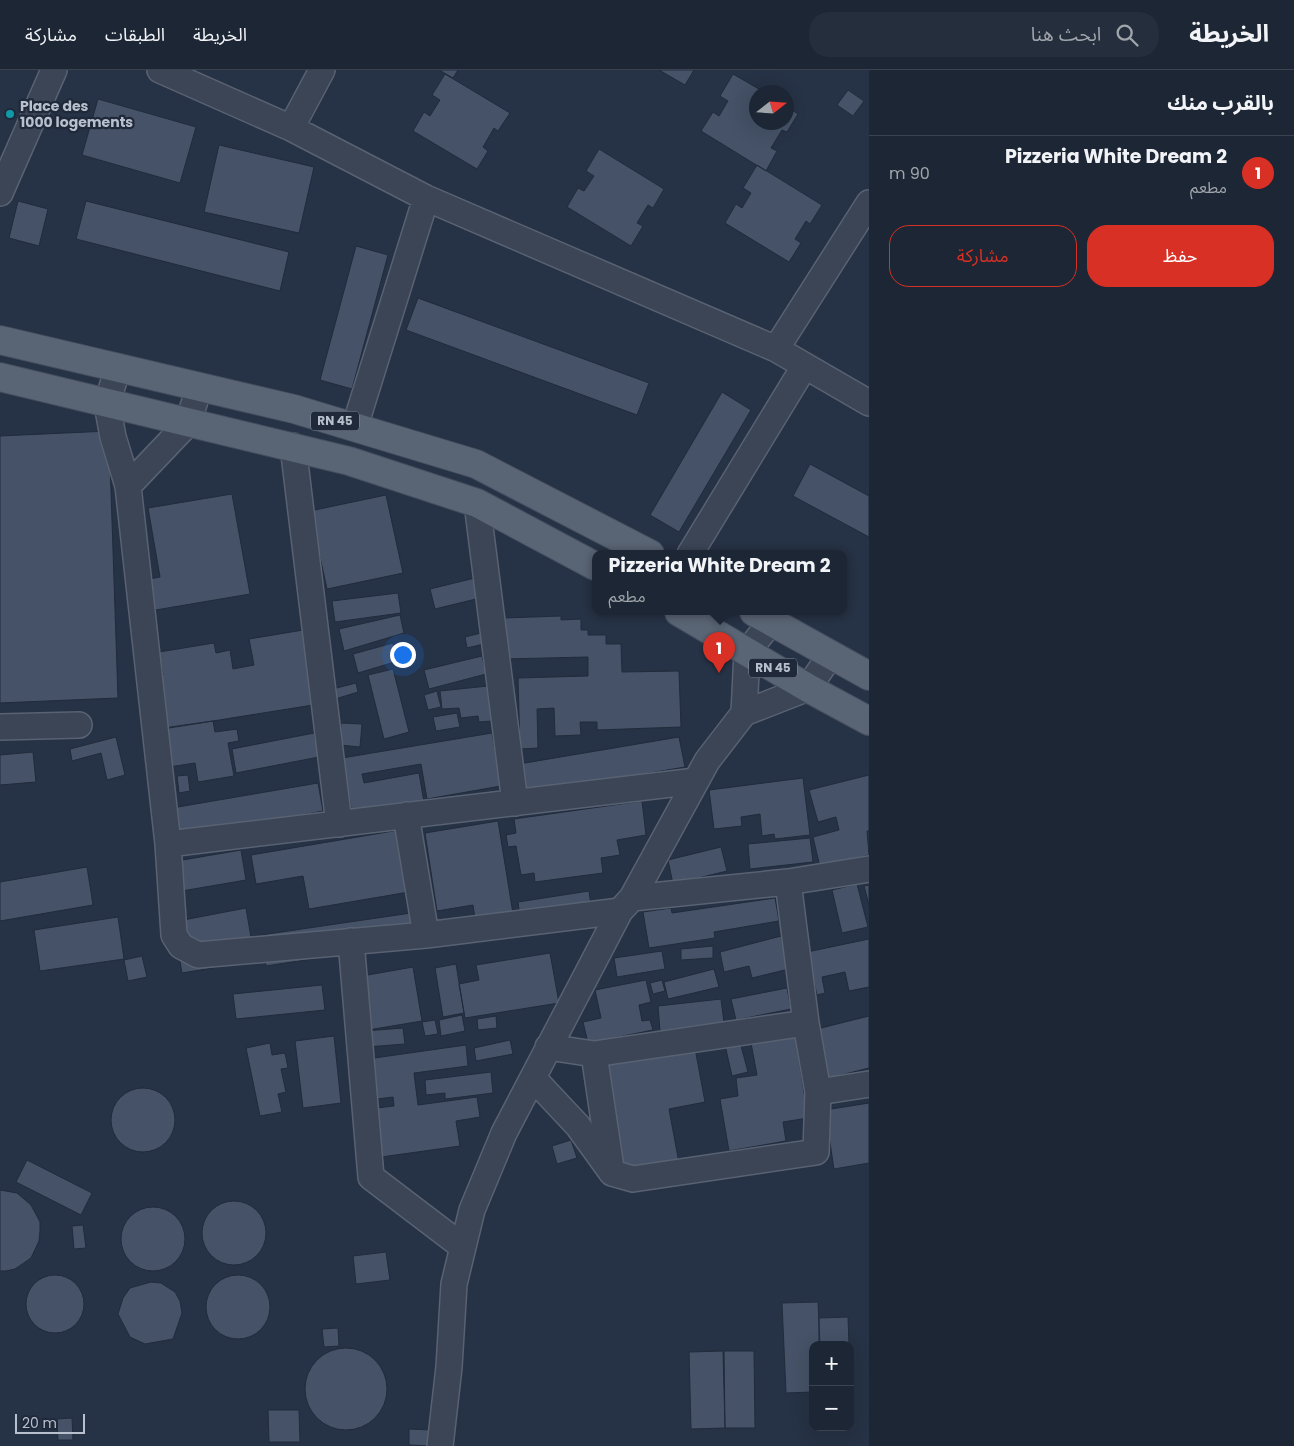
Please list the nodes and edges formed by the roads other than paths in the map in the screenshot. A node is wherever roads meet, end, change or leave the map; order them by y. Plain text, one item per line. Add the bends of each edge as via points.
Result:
1 (54, 70) edge
2 (160, 70) edge
3 (322, 70) edge
4 (290, 128) junction
5 (0, 193) edge
6 (426, 198) junction
7 (869, 202) edge
8 (0, 340) edge
9 (776, 349) junction
10 (804, 366) junction
11 (118, 368) junction
12 (0, 376) edge
13 (200, 388) junction
14 (869, 403) edge
15 (107, 404) junction
16 (188, 423) junction
17 (355, 426) junction
18 (293, 446) junction
19 (128, 486) junction
20 (477, 503) junction
21 (642, 550) edge
22 (692, 550) edge
23 (592, 564) edge
24 (684, 615) edge
25 (762, 617) edge
26 (747, 652) junction
27 (830, 656) junction
28 (869, 676) edge
29 (808, 688) junction
30 (744, 714) junction
31 (869, 721) edge
32 (79, 725) dead end
33 (0, 728) edge
34 (696, 781) junction
35 (515, 803) junction
36 (406, 815) junction
37 (339, 824) junction
38 (168, 844) junction
39 (869, 868) edge
40 (788, 882) junction
41 (626, 904) junction
42 (426, 935) junction
43 (351, 941) junction
44 (806, 1023) junction
45 (548, 1047) junction
46 (594, 1054) junction
47 (533, 1078) junction
48 (869, 1084) edge
49 (818, 1092) junction
50 (612, 1173) junction
51 (463, 1247) junction
52 (440, 1446) edge

1 - 5 street
2 - 4 street
3 - 4 street
4 - 6 street
6 - 9 street
6 - 17 street
7 - 9 street
8 - 11 main road, RN 45
9 - 10 street
10 - 14 street
10 - 22 street
11 - 13 main road, RN 45
11 - 15 street
12 - 15 main road, RN 45
13 - 16 street
13 - 17 main road, RN 45
15 - 16 main road, RN 45
15 - 19 street via 113,438
16 - 18 main road, RN 45
16 - 19 street
17 - 21 main road, RN 45 via 476,464
18 - 20 main road, RN 45
18 - 37 street
19 - 38 street
20 - 23 main road, RN 45
20 - 35 street
24 - 26 main road, RN 45
25 - 26 street
25 - 27 main road, RN 45
26 - 29 main road, RN 45
26 - 30 street
27 - 28 main road, RN 45
27 - 29 street
29 - 30 street
29 - 31 main road, RN 45
30 - 34 street via 707,761
32 - 33 street
34 - 35 street
34 - 41 street
35 - 36 street
36 - 37 street
36 - 42 street
37 - 38 street
38 - 43 street via 174,934 181,946 189,951 198,955
39 - 40 street
40 - 41 street
40 - 44 street
41 - 42 street
41 - 45 street
42 - 43 street
43 - 51 street via 371,1177
44 - 46 street
44 - 49 street
45 - 46 street
45 - 47 street
46 - 50 street
47 - 50 street via 578,1126
47 - 51 street via 504,1134 472,1210
48 - 49 street
49 - 50 street via 816,1152 634,1179
51 - 52 street via 454,1284

